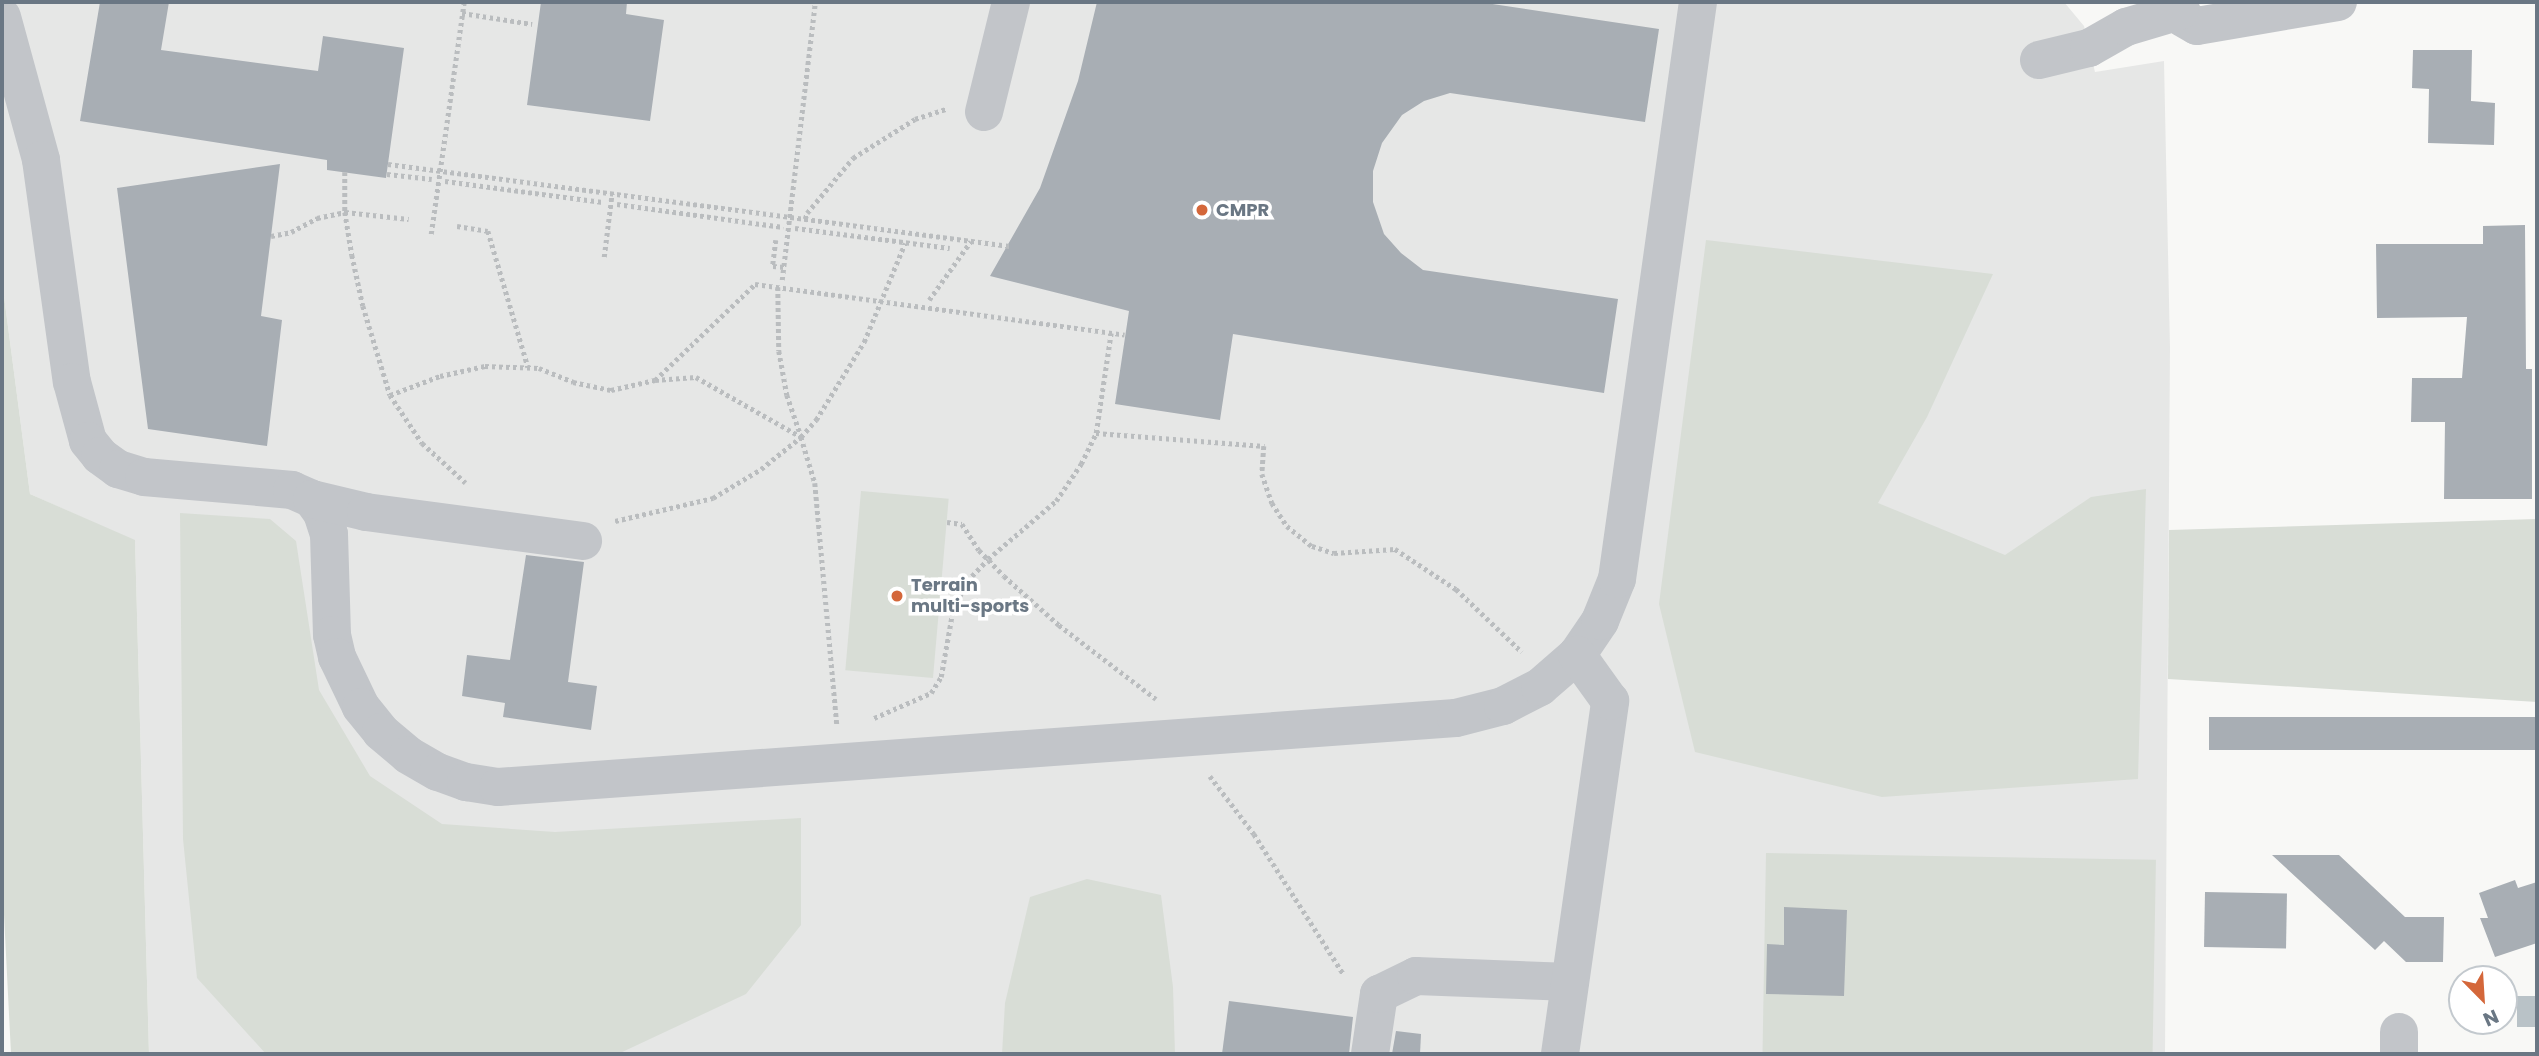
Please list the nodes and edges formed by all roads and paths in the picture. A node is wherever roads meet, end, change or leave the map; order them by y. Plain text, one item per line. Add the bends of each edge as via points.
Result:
1 (464, 2) edge
2 (815, 2) edge
3 (1012, 2) edge
4 (1698, 2) edge
5 (2338, 2) edge
6 (2179, 6) edge
7 (462, 13) junction
8 (2, 17) edge
9 (531, 24) dead end
10 (2039, 60) dead end
11 (984, 112) joint
12 (388, 164) dead end
13 (441, 171) junction
14 (345, 172) dead end
15 (387, 174) dead end
16 (432, 179) dead end
17 (445, 181) dead end
18 (612, 193) junction
19 (603, 202) dead end
20 (617, 204) dead end
21 (345, 212) junction
22 (789, 218) junction
23 (409, 219) dead end
24 (805, 219) junction
25 (457, 226) dead end
26 (779, 228) dead end
27 (795, 228) dead end
28 (431, 234) dead end
29 (271, 236) dead end
30 (776, 240) dead end
31 (971, 241) junction
32 (905, 243) junction
33 (1010, 246) dead end
34 (950, 248) dead end
35 (604, 257) dead end
36 (784, 268) junction
37 (782, 280) dead end
38 (778, 287) junction
39 (929, 300) dead end
40 (882, 302) junction
41 (1111, 333) junction
42 (1125, 335) dead end
43 (528, 368) junction
44 (655, 380) junction
45 (390, 395) junction
46 (1096, 433) junction
47 (801, 437) junction
48 (472, 488) dead end
49 (312, 499) junction
50 (947, 522) dead end
51 (596, 532) joint
52 (988, 559) junction
53 (1563, 667) junction
54 (867, 720) dead end
55 (848, 725) dead end
56 (1175, 739) junction
57 (1570, 982) junction
58 (1379, 994) junction
59 (1370, 1054) edge
60 (1560, 1054) edge

1 - 7 path
2 - 22 path
3 - 11 street
4 - 53 street via 1617,579 1600,621
5 - 6 street via 2197,26 2183,18
6 - 10 street via 2089,48
7 - 9 path
7 - 13 path
8 - 49 street via 41,160 72,382 88,441 118,470 144,477 292,490
11 - 24 path via 943,108 881,138 853,158
12 - 13 path
13 - 18 path
13 - 28 path
14 - 21 path
15 - 16 path
17 - 19 path
18 - 22 path
18 - 35 path
20 - 26 path
21 - 23 path
21 - 29 path
21 - 45 path via 363,306
22 - 24 path
22 - 36 path
24 - 31 path
25 - 43 path via 488,231
27 - 32 path
30 - 36 path via 773,267
31 - 33 path
31 - 39 path
32 - 34 path
32 - 40 path
36 - 37 path
38 - 40 path
38 - 44 path via 755,284
38 - 47 path via 779,351
40 - 41 path
40 - 47 path via 838,386
41 - 42 path
41 - 46 path
43 - 44 path via 611,390
43 - 45 path via 485,366 440,376
44 - 47 path via 696,377
45 - 48 path via 422,443
46 - 52 path via 1056,501
46 - 53 path via 1264,446 1262,474 1272,503 1287,526 1312,546 1334,553 1395,549
47 - 51 path via 761,469 713,498
47 - 55 path via 815,483 838,729
49 - 51 street via 366,512
49 - 56 street via 329,534 332,635 356,699 381,732 408,755 466,782 498,787
50 - 52 path via 962,524
52 - 54 path via 967,582 953,609 942,677 931,693
52 - 56 path via 1059,625 1156,698
53 - 56 street via 1540,687 1503,706 1456,718
53 - 57 street via 1610,701
56 - 58 path via 1254,834 1333,962 1358,991
57 - 58 street via 1416,976
57 - 60 street
58 - 59 street

